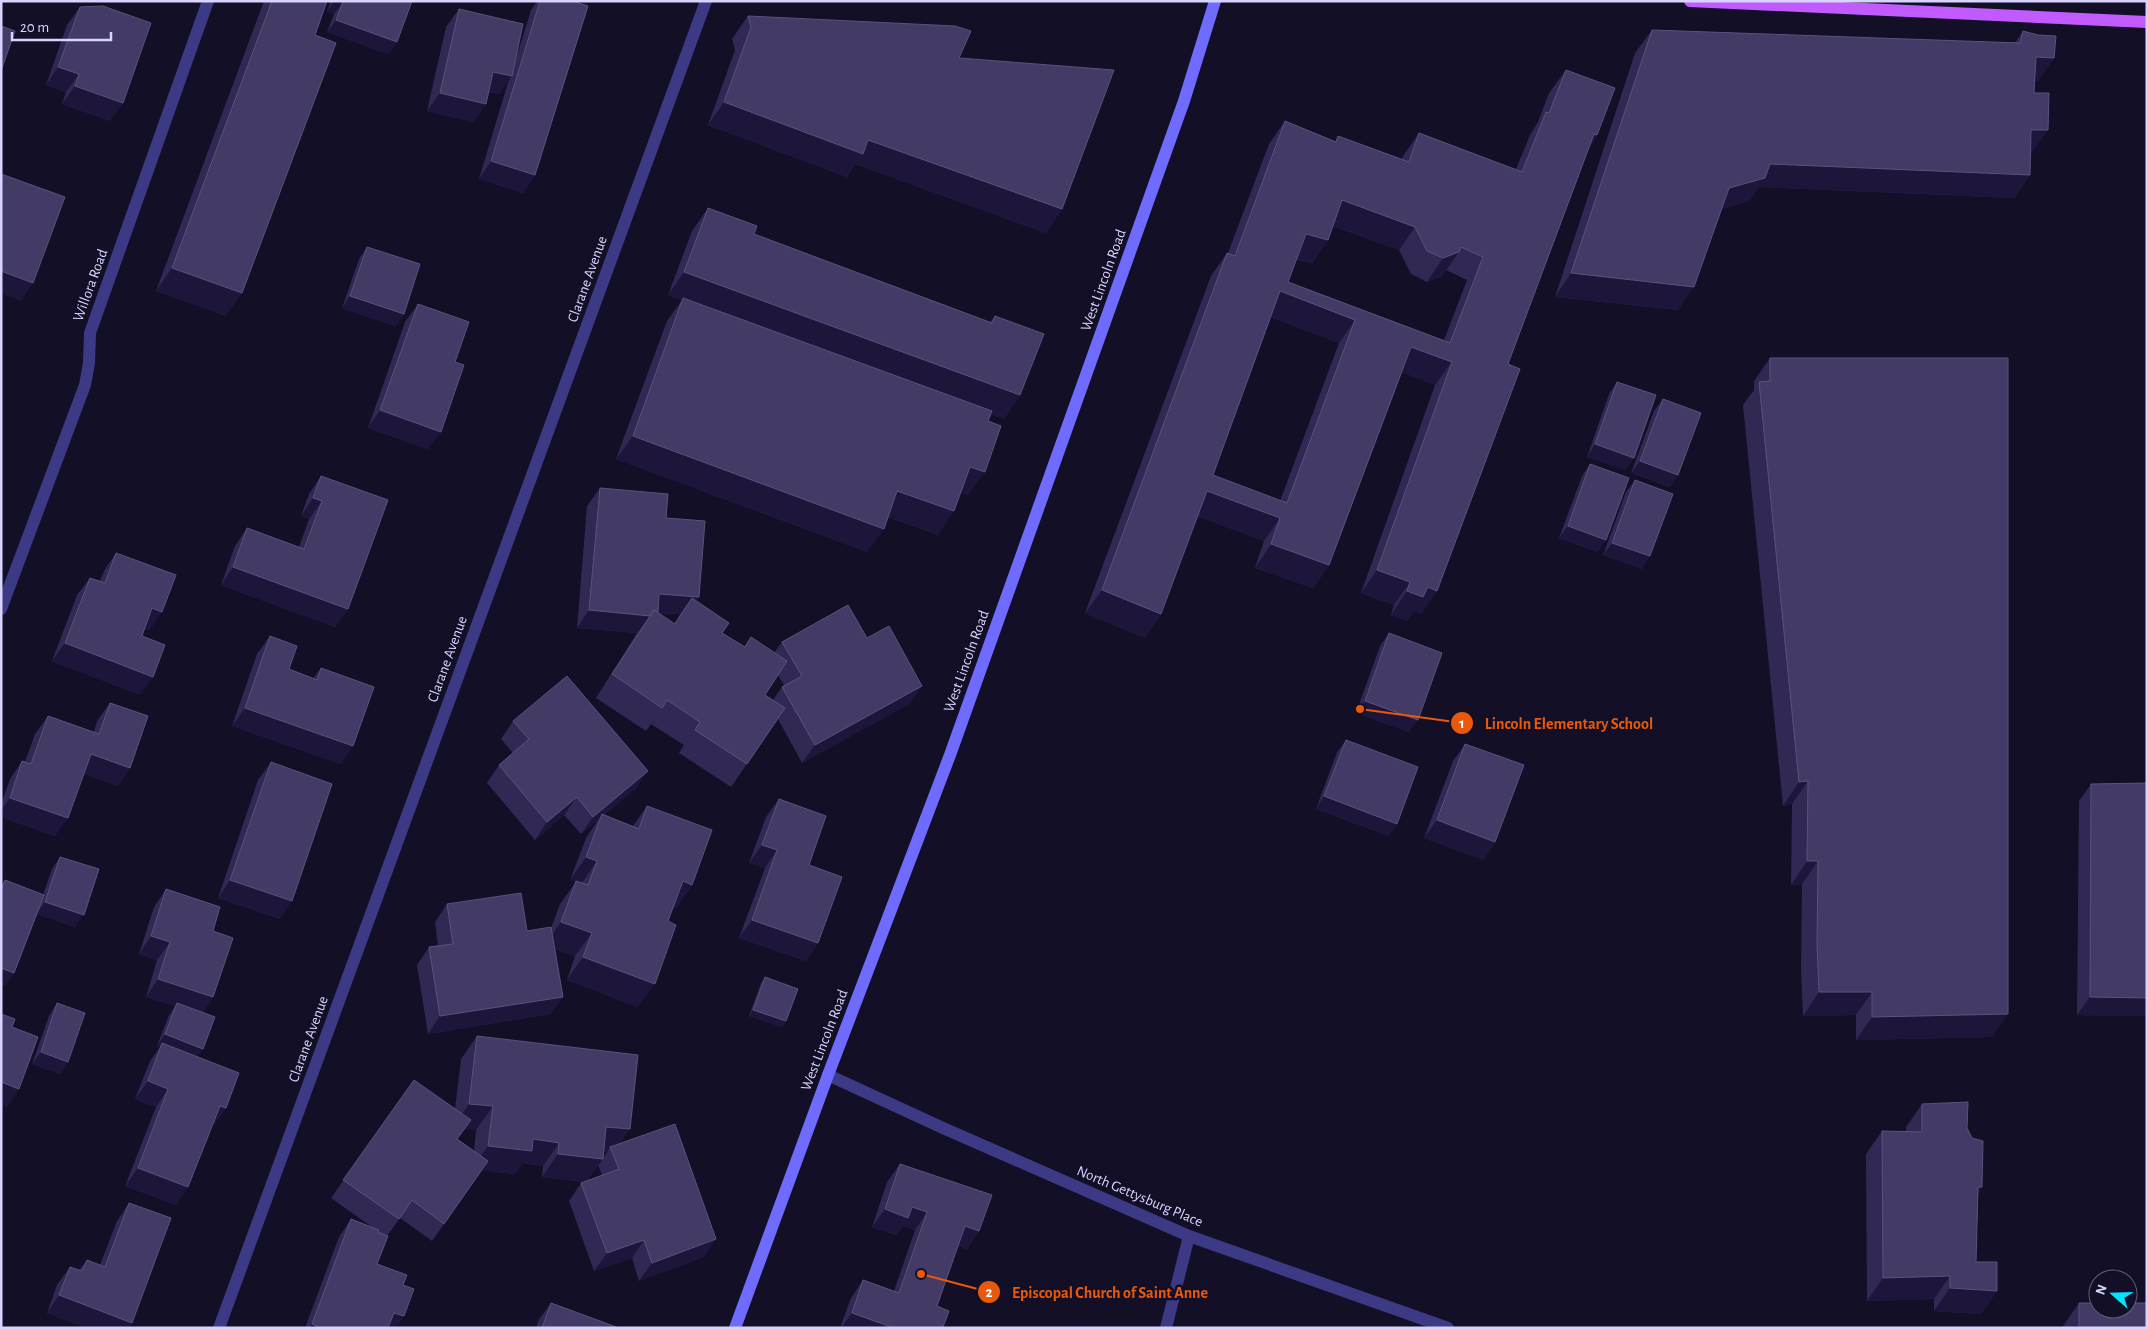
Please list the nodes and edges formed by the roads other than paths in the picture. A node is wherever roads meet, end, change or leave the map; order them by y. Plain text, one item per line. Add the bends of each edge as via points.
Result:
1 (208, 1) edge
2 (706, 1) edge
3 (1215, 1) edge
4 (1690, 1) edge
5 (2147, 22) edge
6 (1, 609) edge
7 (828, 1075) junction
8 (1189, 1236) junction
9 (219, 1328) edge
10 (735, 1328) edge
11 (1166, 1328) edge
12 (1448, 1328) edge

1 - 6 street, Willora Road via 90,333 84,385
2 - 9 street, Clarane Avenue
3 - 7 street, West Lincoln Road via 1184,101 953,746
4 - 5 main road
7 - 8 street, North Gettysburg Place
7 - 10 street, West Lincoln Road
8 - 11 street
8 - 12 street, North Gettysburg Place

